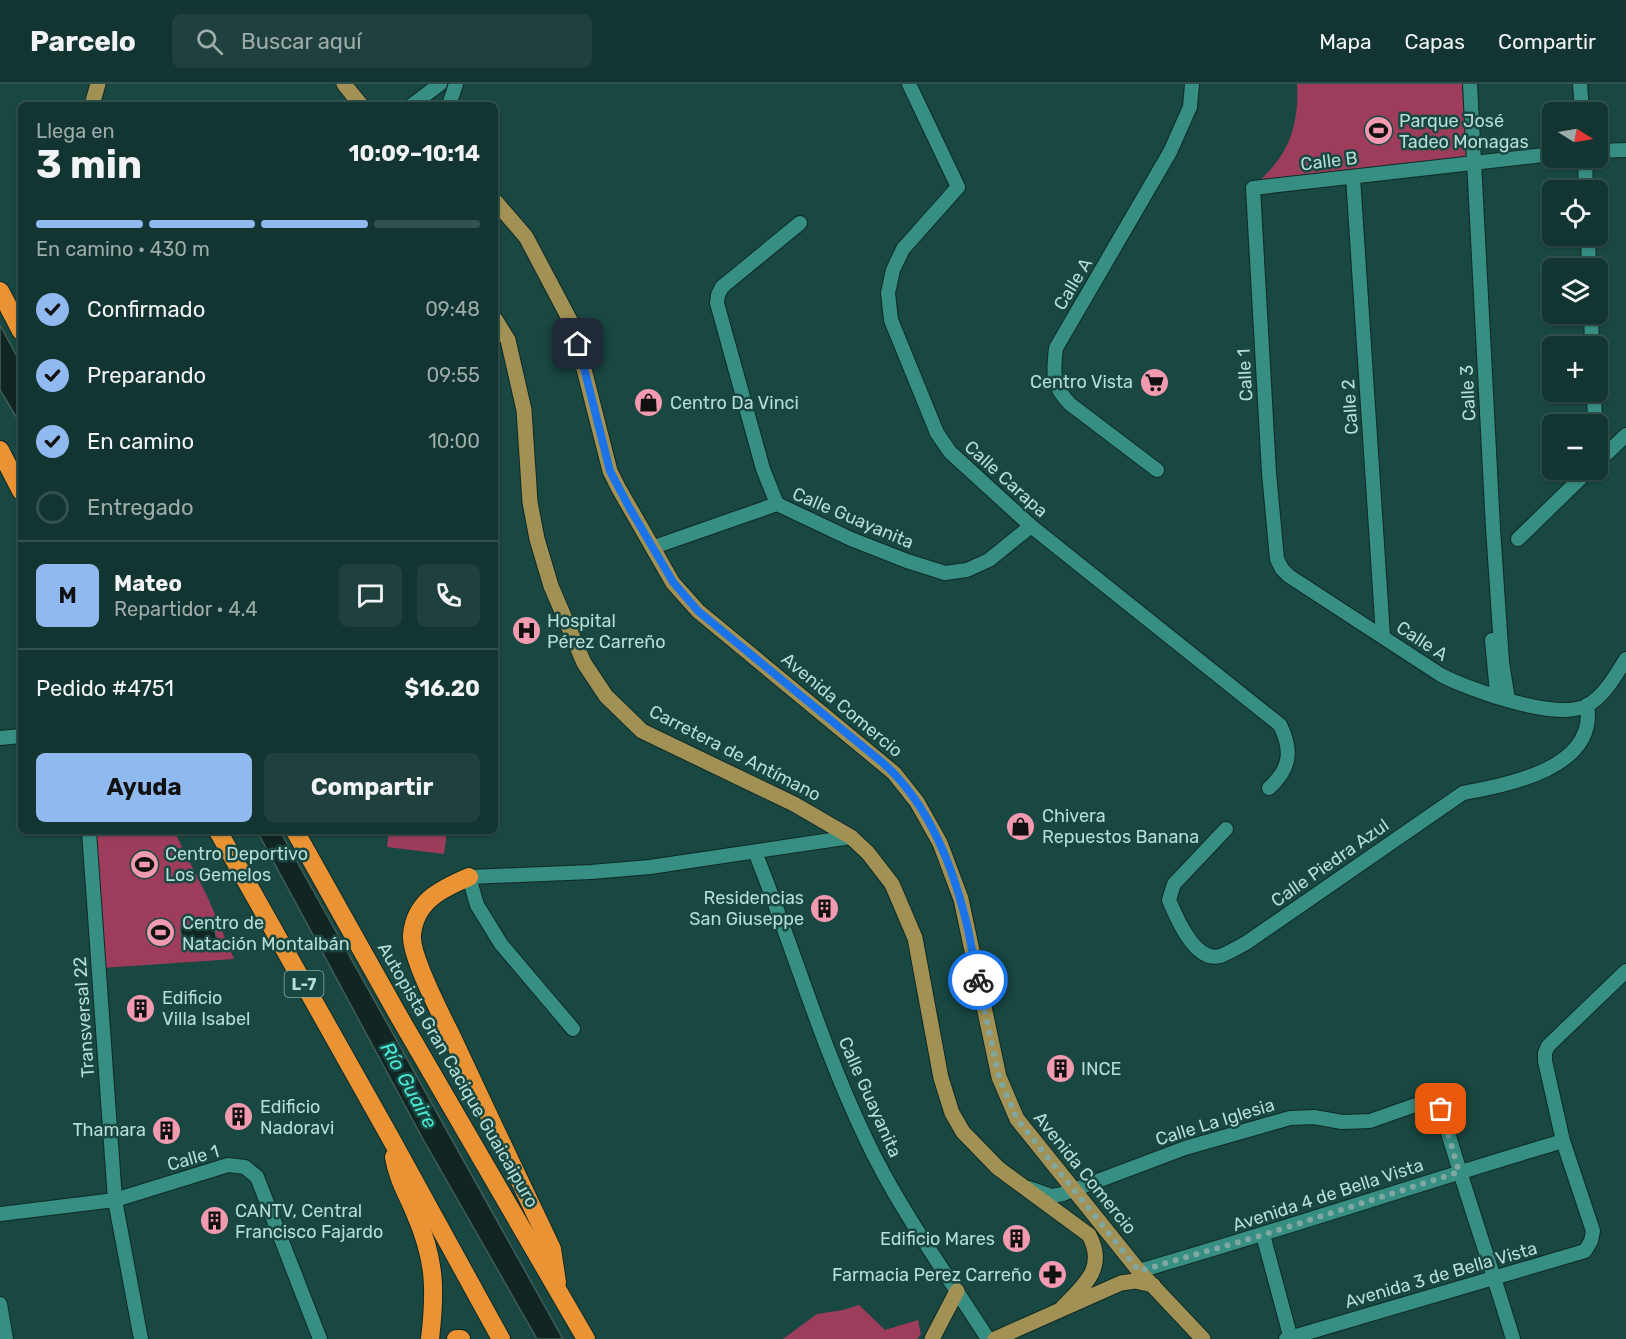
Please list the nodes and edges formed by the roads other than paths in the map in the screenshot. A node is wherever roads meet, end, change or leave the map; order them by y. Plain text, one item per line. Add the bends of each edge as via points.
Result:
1 (98, 84) edge
2 (344, 84) edge
3 (440, 84) edge
4 (456, 84) edge
5 (909, 84) edge
6 (1192, 84) edge
7 (1462, 84) edge
8 (1470, 84) edge
9 (1580, 84) edge
10 (93, 102) edge
11 (359, 102) edge
12 (416, 102) edge
13 (450, 102) edge
14 (1581, 102) edge
15 (1626, 150) edge
16 (1608, 151) edge
17 (1542, 155) edge
18 (1471, 163) junction
19 (1353, 177) junction
20 (1253, 188) joint
21 (498, 204) edge
22 (800, 223) dead end
23 (0, 291) edge
24 (498, 324) edge
25 (18, 325) edge
26 (1626, 435) edge
27 (0, 450) edge
28 (1608, 452) edge
29 (1157, 470) dead end
30 (1580, 480) edge
31 (18, 485) edge
32 (777, 504) junction
33 (1031, 526) junction
34 (1518, 539) dead end
35 (654, 547) junction
36 (1277, 559) joint
37 (1383, 636) junction
38 (1626, 659) edge
39 (1503, 699) junction
40 (1587, 705) junction
41 (18, 736) edge
42 (0, 738) edge
43 (1269, 788) dead end
44 (1226, 829) dead end
45 (89, 834) edge
46 (220, 834) edge
47 (297, 834) edge
48 (851, 837) junction
49 (755, 852) junction
50 (469, 876) junction
51 (1626, 971) edge
52 (573, 1029) dead end
53 (390, 1137) junction
54 (1563, 1141) junction
55 (1459, 1172) junction
56 (1019, 1185) junction
57 (1072, 1190) junction
58 (115, 1200) junction
59 (0, 1214) edge
60 (1263, 1235) junction
61 (1139, 1271) junction
62 (1496, 1279) junction
63 (1153, 1285) junction
64 (957, 1291) junction
65 (559, 1293) junction
66 (0, 1304) edge
67 (1063, 1307) junction
68 (1019, 1334) edge
69 (6, 1339) edge
70 (141, 1339) edge
71 (320, 1339) edge
72 (430, 1339) edge
73 (501, 1339) edge
74 (586, 1339) edge
75 (932, 1339) edge
76 (988, 1339) edge
77 (995, 1339) edge
78 (1203, 1339) edge
79 (1289, 1339) edge
80 (1514, 1339) edge

1 - 10 main road
2 - 11 main road
3 - 12 street
4 - 13 street
5 - 33 street, Calle Carapa via 958,187 903,249 888,293 891,320 937,434 950,452
6 - 29 street, Calle A via 1190,107 1170,152 1056,348 1052,373 1060,395
7 - 18 street, Calle 3
8 - 18 street, Calle 3
9 - 14 street
15 - 16 street
17 - 18 street, Calle B
18 - 19 street, Calle B
18 - 39 street, Calle 3 via 1493,664
19 - 20 street, Calle B
19 - 37 street, Calle 2
20 - 36 street, Calle 1
21 - 35 main road, Avenida Comercio via 526,237 573,326 610,471
22 - 32 street via 722,286 717,303 763,469
23 - 25 highway
24 - 48 main road, Carretera de Antímano via 508,340 524,410 530,502 547,575 584,663 606,696 642,731 794,804
26 - 28 street
27 - 31 highway
30 - 34 street
32 - 33 street, Calle Guayanita via 860,543 945,573 967,570 989,560
32 - 35 street, Calle Guayanita
33 - 43 street, Calle Carapa via 1280,725 1287,742 1287,759 1282,776
35 - 57 main road, Avenida Comercio via 673,582 698,611 883,763 917,802 940,843 960,899 999,1077 1017,1119
36 - 37 street, Calle A via 1289,576
37 - 39 street, Calle A via 1461,686
38 - 40 street via 1611,684
39 - 40 street, Calle A via 1567,710
40 - 44 street, Calle Piedra Azul via 1590,718 1585,734 1570,755 1541,773 1463,793 1246,944 1218,957 1201,953 1180,926 1169,900 1174,884
41 - 42 street
45 - 58 street, Transversal 22
46 - 53 highway, L-7
47 - 65 highway, Autopista Gran Cacique Guaicaipuro
48 - 49 street
48 - 56 main road, Carretera de Antímano via 892,884 910,922 941,1078 952,1113 963,1131
49 - 50 street via 591,872
49 - 64 street, Calle Guayanita via 865,1137 902,1206
50 - 52 street via 477,905 501,944
50 - 65 highway via 436,892 423,905 414,925 413,946 431,993 552,1249
51 - 54 street via 1545,1053
53 - 72 highway via 397,1174 429,1250 434,1277
53 - 73 highway, L-7
54 - 55 street, Avenida 4 de Bella Vista
54 - 62 street, Avenida 3 de Bella Vista via 1593,1231 1592,1241 1586,1251
55 - 57 street, Calle La Iglesia via 1441,1109 1435,1102 1427,1101 1370,1121 1290,1118 1185,1148
55 - 60 street, Avenida 4 de Bella Vista
55 - 62 street
56 - 57 street, Calle La Iglesia via 1052,1196
56 - 67 main road, Carretera de Antímano via 1089,1235 1095,1245 1094,1271
57 - 61 main road, Avenida Comercio
58 - 59 street, Calle 1
58 - 70 street, Transversal 22
58 - 71 street, Calle 1 via 228,1165 244,1167 257,1177
60 - 61 street, Avenida 4 de Bella Vista
60 - 79 street
61 - 63 main road, Avenida Comercio
62 - 79 street, Avenida 3 de Bella Vista
62 - 80 street
63 - 67 main road via 1128,1280
63 - 78 main road, Avenida Comercio
64 - 75 main road
64 - 76 street, Calle Guayanita
65 - 74 highway, Autopista Gran Cacique Guaicaipuro
66 - 69 street
67 - 68 main road
68 - 77 main road

